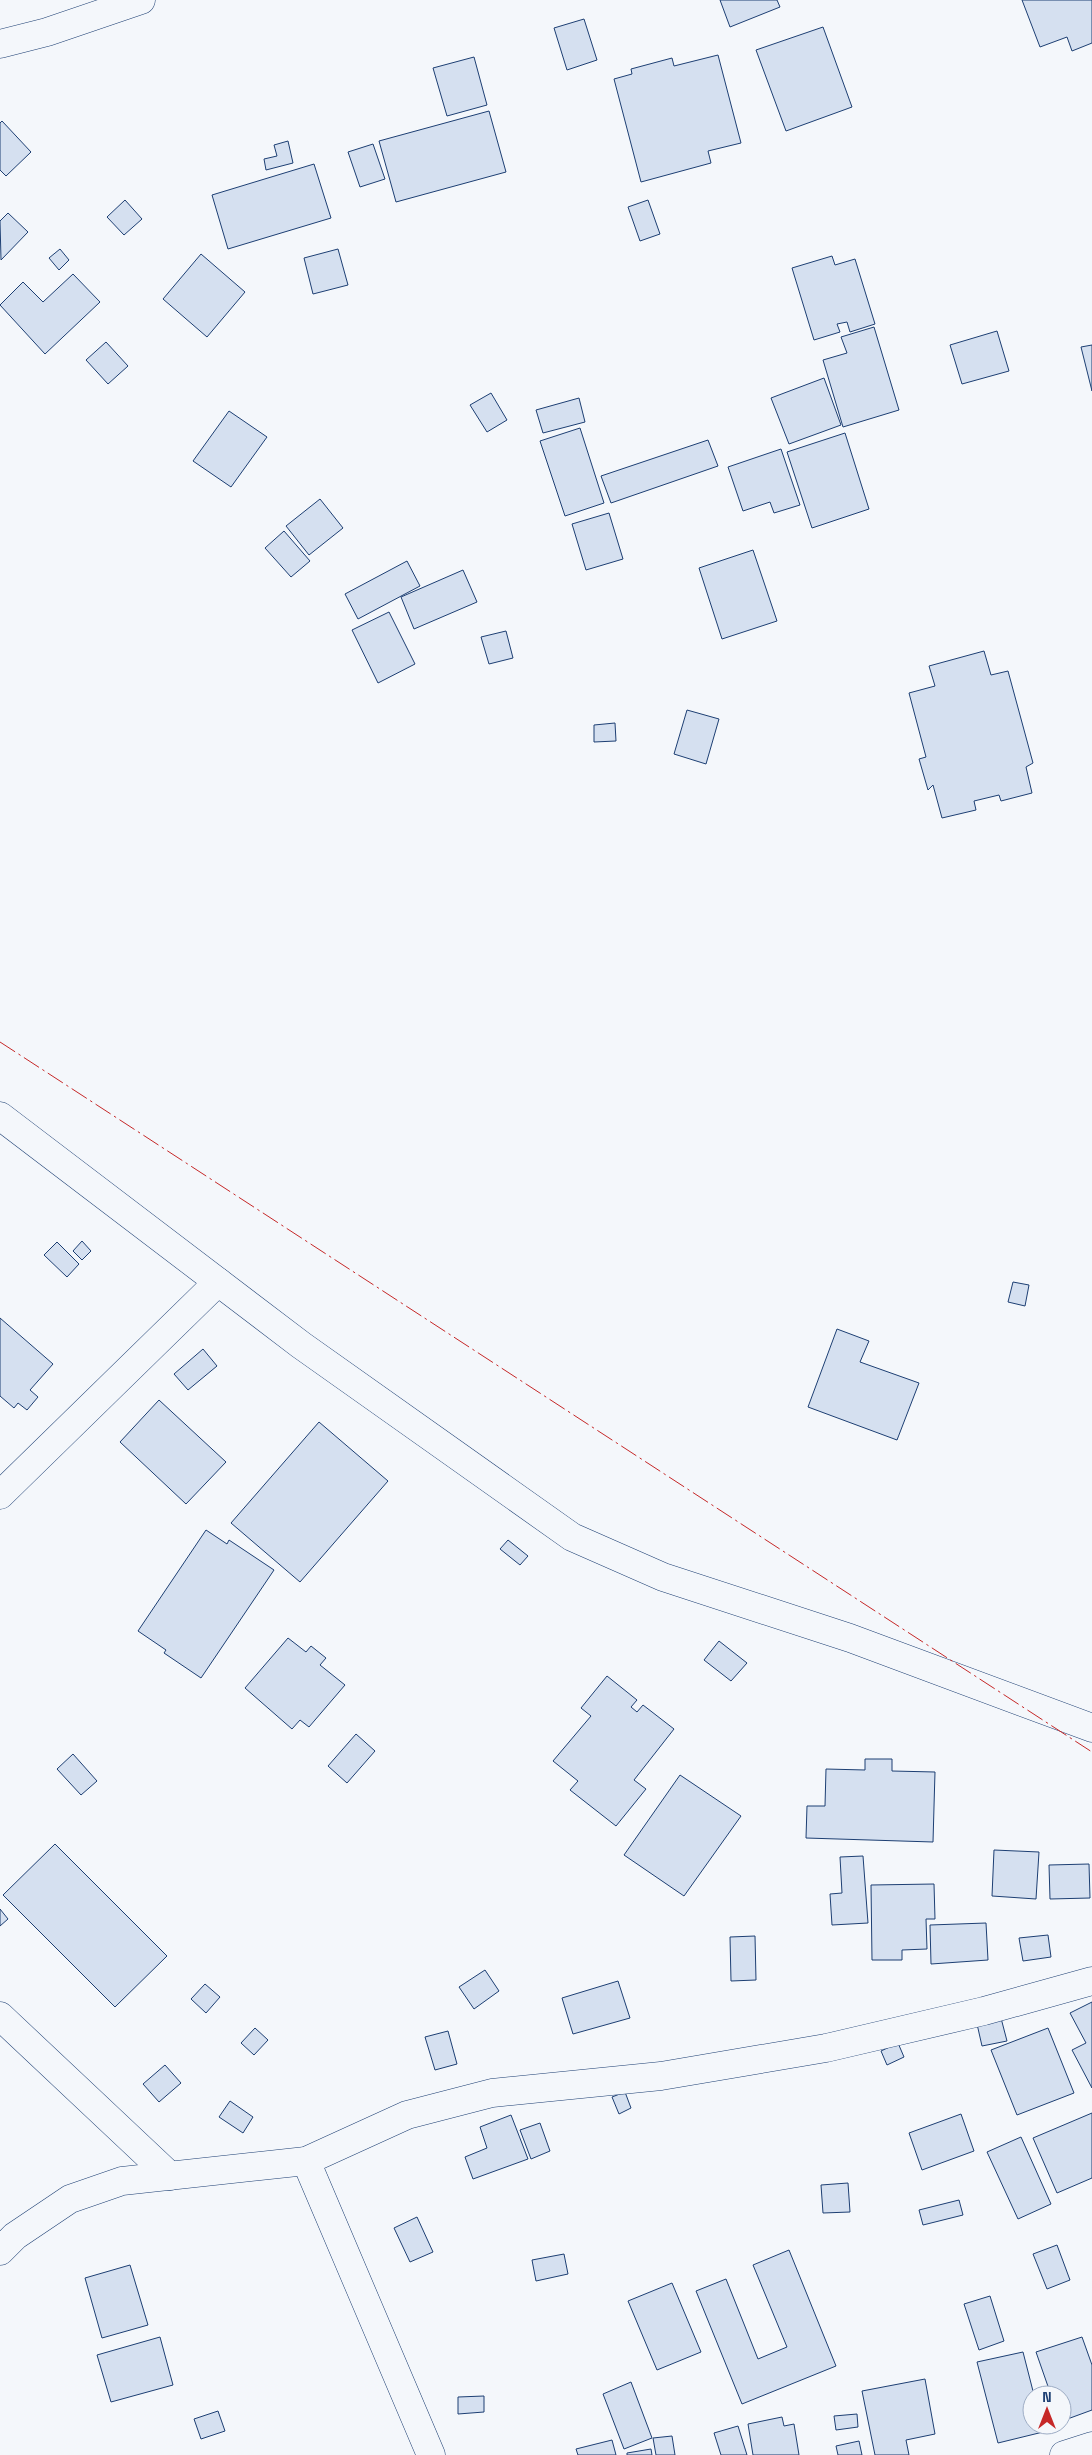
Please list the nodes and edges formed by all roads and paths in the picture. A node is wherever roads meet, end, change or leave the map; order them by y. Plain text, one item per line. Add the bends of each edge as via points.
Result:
1 (141, 0) edge
2 (0, 44) edge
3 (0, 1116) edge
4 (218, 1282) junction
5 (0, 1495) edge
6 (1092, 1728) edge
7 (1092, 1981) edge
8 (0, 2016) edge
9 (306, 2161) junction
10 (170, 2176) junction
11 (0, 2251) edge
12 (1092, 2446) edge
13 (431, 2455) edge
14 (1064, 2455) edge

1 - 2 street
3 - 4 street
4 - 5 street
4 - 6 street via 301,1345 572,1537 663,1577 850,1638
7 - 9 street via 984,2011 826,2048 661,2076 492,2094 407,2115
8 - 10 street
9 - 10 street
9 - 13 street
10 - 11 street via 122,2181 70,2199 15,2236
12 - 14 street

